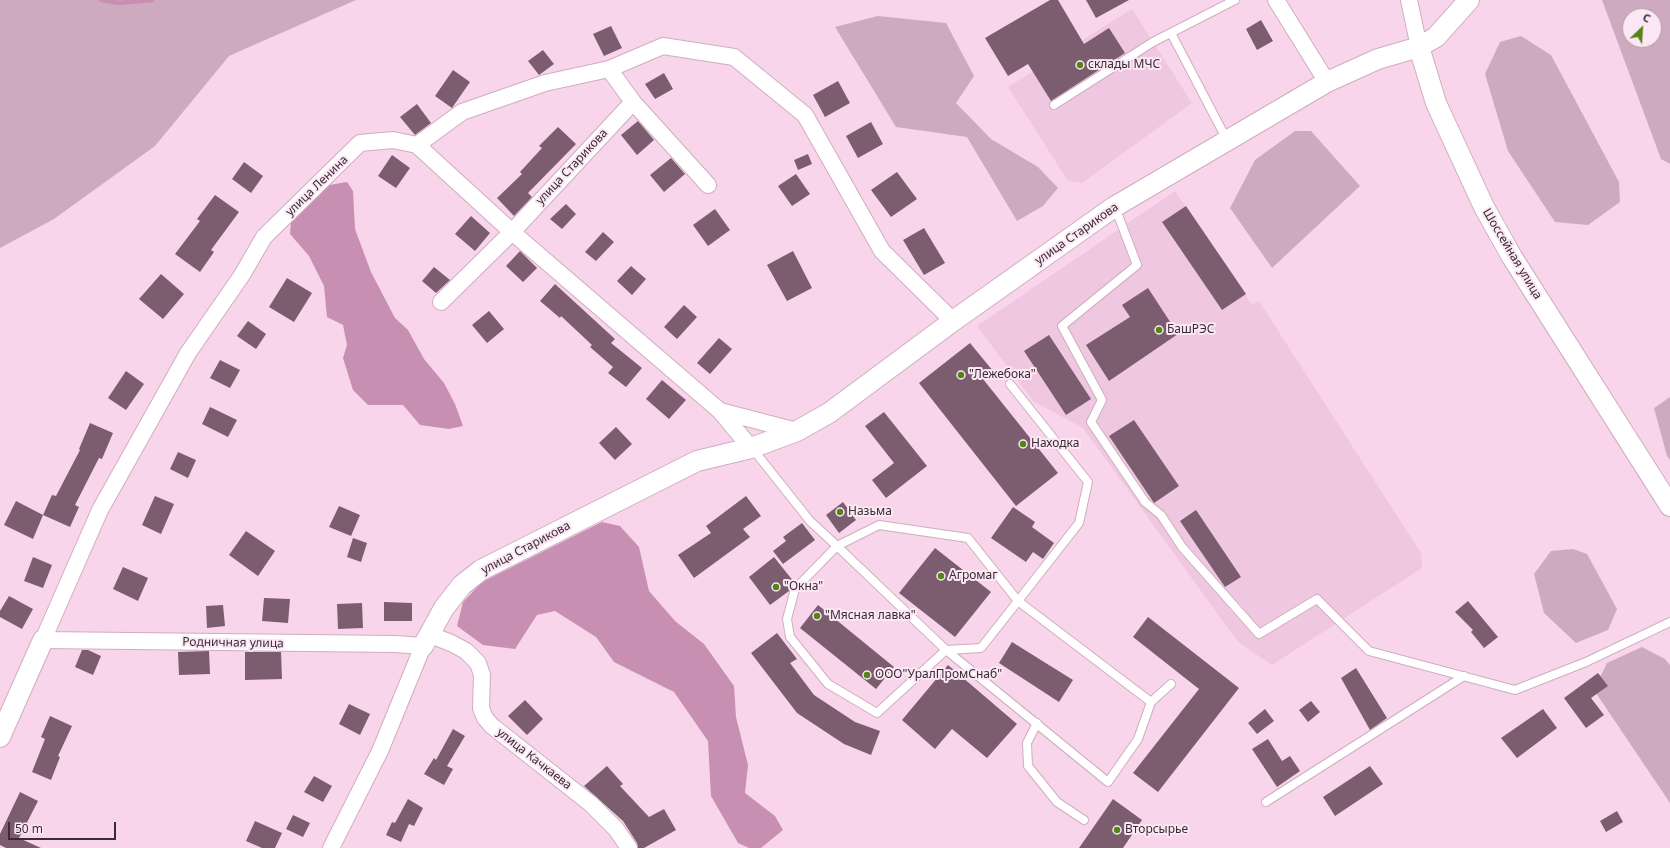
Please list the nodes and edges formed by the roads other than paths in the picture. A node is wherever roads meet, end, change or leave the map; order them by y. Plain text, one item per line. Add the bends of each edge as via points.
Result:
1 (1235, 0) edge
2 (1276, 0) edge
3 (1410, 0) edge
4 (1469, 0) edge
5 (1171, 33) junction
6 (1418, 47) junction
7 (609, 68) junction
8 (1327, 82) junction
9 (633, 102) junction
10 (1054, 105) dead end
11 (1227, 140) junction
12 (417, 145) junction
13 (708, 186) dead end
14 (1114, 206) junction
15 (512, 232) junction
16 (441, 302) dead end
17 (953, 321) junction
18 (1010, 384) dead end
19 (720, 411) junction
20 (797, 431) junction
21 (752, 448) junction
22 (1670, 506) edge
23 (837, 546) junction
24 (1018, 601) junction
25 (1670, 622) edge
26 (43, 640) junction
27 (426, 640) junction
28 (946, 650) junction
29 (1464, 676) junction
30 (1171, 684) dead end
31 (1151, 702) junction
32 (1037, 723) junction
33 (0, 736) edge
34 (1266, 802) dead end
35 (1084, 820) dead end
36 (331, 848) edge
37 (629, 848) edge

1 - 5 lane
2 - 8 street
3 - 6 street
4 - 6 street via 1436,37
5 - 10 lane
5 - 11 lane
6 - 8 street, улица Старикова via 1378,59
6 - 22 street, Шоссейная улица via 1436,104 1484,207 1512,257
7 - 9 street
7 - 12 street via 545,83 462,112
7 - 17 street via 663,46 734,58 805,115 882,251
8 - 11 street, улица Старикова
9 - 13 street
9 - 15 street, улица Старикова
11 - 14 street, улица Старикова
12 - 15 street
12 - 26 street, улица Ленина via 393,140 360,144 264,238 188,354 100,510
14 - 17 street, улица Старикова
14 - 29 lane via 1137,265 1062,326 1102,400 1091,422 1145,502 1160,515 1182,547 1259,634 1317,598 1369,651
15 - 16 street, улица Старикова
15 - 19 street
17 - 20 street, улица Старикова via 829,413
18 - 24 lane via 1088,482 1079,524
19 - 20 street
19 - 21 street
20 - 21 street, улица Старикова
21 - 23 lane via 810,521
21 - 27 street, улица Старикова via 696,461 481,570 462,585 444,608
23 - 24 lane via 879,525 968,538
23 - 28 lane
23 - 28 lane via 794,589 786,619 790,637 828,684 877,713
24 - 28 lane via 980,648
24 - 31 lane
25 - 29 lane via 1586,662 1515,690
26 - 27 street, Родничная улица
26 - 33 street
27 - 36 street, улица Старикова via 380,751
27 - 37 street, улица Качкаева via 451,643 466,651 478,664 482,675 481,708 485,718 591,804 616,829
28 - 32 lane
29 - 34 lane
30 - 31 lane
31 - 32 lane via 1138,739 1108,782
32 - 35 lane via 1027,743 1028,766 1057,802

